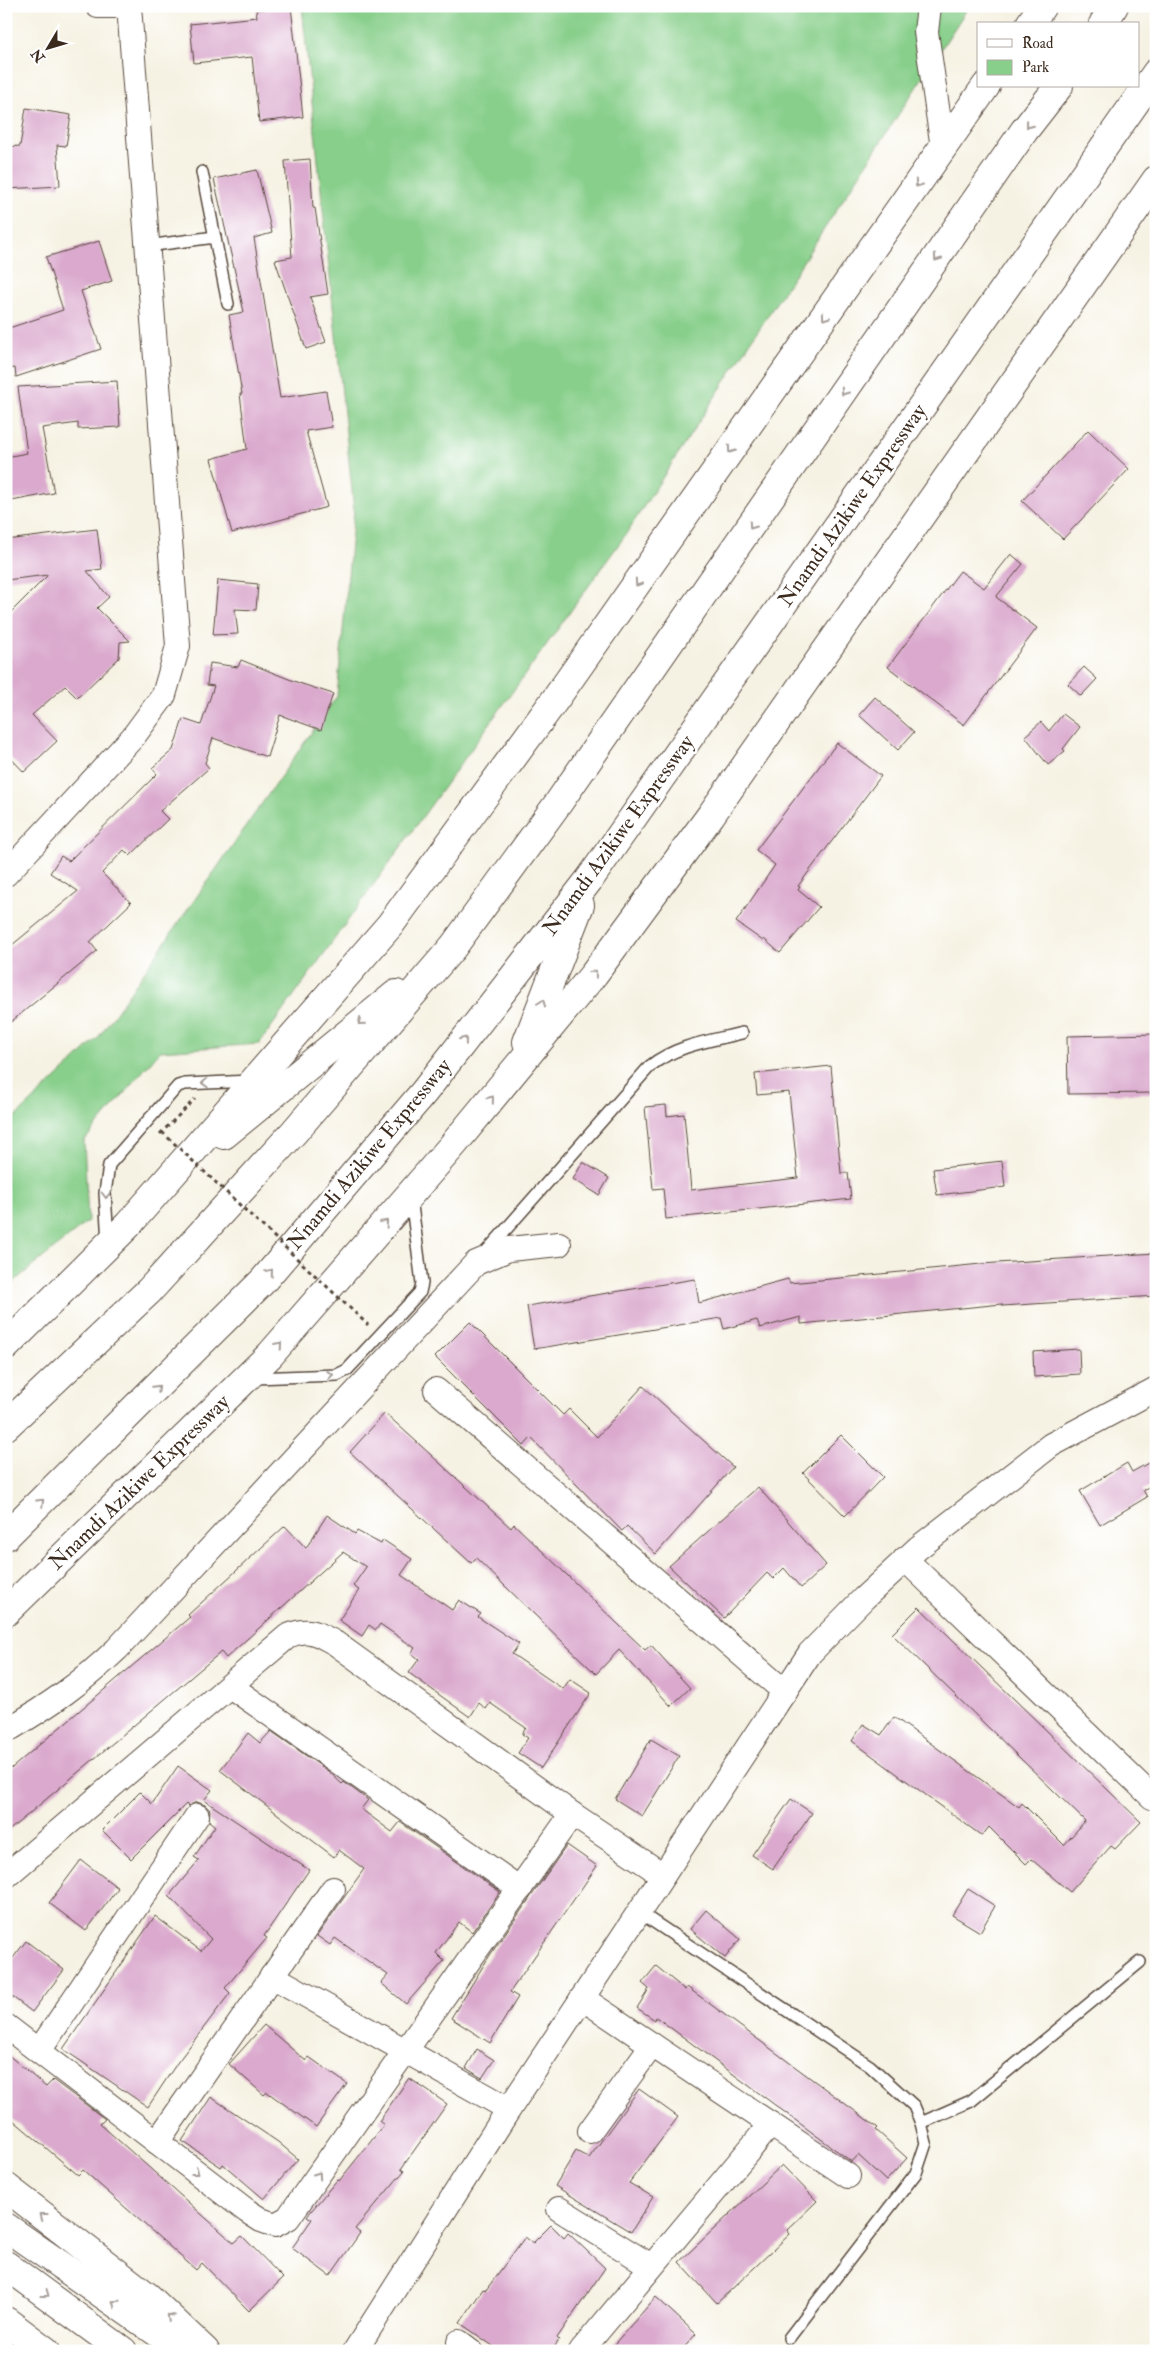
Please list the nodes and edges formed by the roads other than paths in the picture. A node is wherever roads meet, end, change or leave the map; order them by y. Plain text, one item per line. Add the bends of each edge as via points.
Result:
1 (98, 6) edge
2 (115, 6) edge
3 (128, 6) edge
4 (929, 6) edge
5 (1114, 6) edge
6 (1104, 22) edge
7 (1156, 73) edge
8 (985, 88) edge
9 (1057, 88) edge
10 (943, 148) junction
11 (202, 172) dead end
12 (1156, 180) edge
13 (215, 237) junction
14 (147, 246) junction
15 (228, 304) dead end
16 (6, 874) edge
17 (589, 880) junction
18 (453, 947) junction
19 (742, 1033) dead end
20 (519, 1065) junction
21 (254, 1080) junction
22 (162, 1186) junction
23 (411, 1194) junction
24 (560, 1244) dead end
25 (108, 1245) junction
26 (476, 1263) junction
27 (6, 1346) edge
28 (247, 1378) junction
29 (1156, 1388) edge
30 (436, 1390) dead end
31 (6, 1426) edge
32 (6, 1536) edge
33 (906, 1560) junction
34 (6, 1612) edge
35 (230, 1686) junction
36 (785, 1692) junction
37 (6, 1731) edge
38 (1152, 1797) dead end
39 (572, 1814) junction
40 (197, 1816) dead end
41 (663, 1875) junction
42 (6, 1876) edge
43 (520, 1888) junction
44 (333, 1889) dead end
45 (639, 1912) junction
46 (1140, 1962) dead end
47 (272, 1976) junction
48 (582, 1998) junction
49 (6, 2026) edge
50 (652, 2045) junction
51 (39, 2051) junction
52 (406, 2052) junction
53 (509, 2109) junction
54 (922, 2123) junction
55 (771, 2124) junction
56 (590, 2131) dead end
57 (157, 2142) junction
58 (848, 2176) dead end
59 (6, 2188) edge
60 (559, 2209) dead end
61 (6, 2227) edge
62 (6, 2265) edge
63 (651, 2266) junction
64 (6, 2321) edge
65 (789, 2338) dead end
66 (46, 2351) edge
67 (123, 2351) edge
68 (184, 2351) edge
69 (205, 2351) edge
70 (355, 2351) edge
71 (581, 2351) edge

1 - 2 street
3 - 14 street
4 - 10 street via 926,32
5 - 6 main road
7 - 17 main road, Nnamdi Azikiwe Expressway
8 - 10 main road
9 -> 18 main road via 560,802
10 -> 21 main road via 557,697 390,925
11 - 13 lane
20 -> 12 main road, Nnamdi Azikiwe Expressway via 594,974 711,815
13 - 14 lane
13 - 15 lane
14 - 16 street via 178,646 164,695 132,737
20 -> 17 main road
32 -> 17 main road, Nnamdi Azikiwe Expressway via 262,1282 424,1092
18 -> 22 main road
18 - 31 main road via 294,1132 148,1291
19 - 26 lane via 679,1049 650,1066
23 -> 20 main road, Nnamdi Azikiwe Expressway
21 - 22 main road
21 -> 25 lane via 178,1086 109,1165 105,1193
22 - 25 main road
28 -> 23 main road, Nnamdi Azikiwe Expressway
28 -> 23 lane via 336,1375 347,1370 420,1292 422,1283
24 - 26 street via 508,1249
25 - 27 main road
26 - 37 street via 117,1649 56,1701
28 - 34 main road, Nnamdi Azikiwe Expressway
29 - 33 street via 1051,1445
30 - 36 street
33 - 36 street via 810,1653
33 - 38 street
35 - 39 street via 288,1636 300,1631 315,1632 335,1643
35 - 42 street
35 - 43 street
36 - 41 street
39 - 41 street
39 - 43 street
40 - 51 street
41 - 45 street
43 - 52 street
44 - 47 street
45 - 48 street
45 - 54 lane via 870,2066 914,2106
46 - 54 lane via 971,2101
47 - 52 street
47 - 57 street
48 - 50 street
48 - 53 street
49 - 51 street
50 - 55 street
50 - 56 street
51 - 57 street
52 - 53 street
57 -> 52 street via 247,2211 275,2225 288,2218
53 - 70 street
54 - 65 lane via 926,2143 916,2172
55 - 58 street
55 - 63 street
69 -> 59 main road via 147,2296
60 - 63 street
68 -> 61 main road
62 -> 67 main road
63 - 71 street
64 - 66 main road

